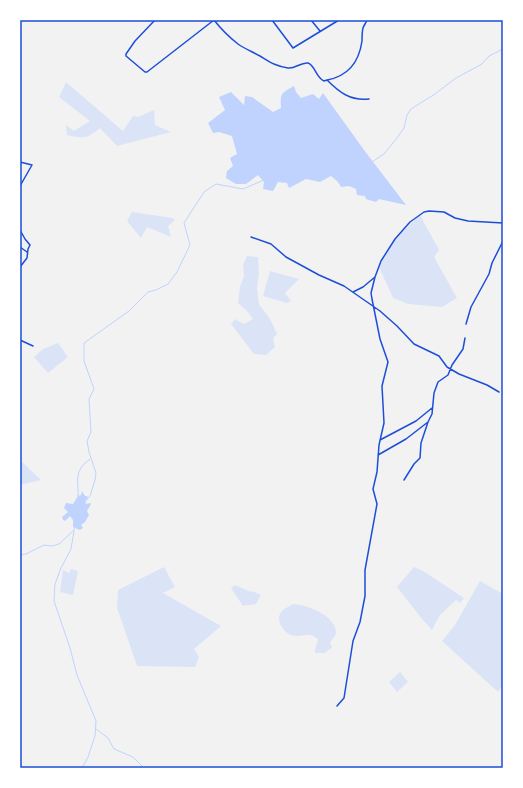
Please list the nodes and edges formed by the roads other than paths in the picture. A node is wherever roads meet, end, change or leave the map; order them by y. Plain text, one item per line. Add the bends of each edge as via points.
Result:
1 (155, 20) edge
2 (214, 20) edge
3 (218, 20) edge
4 (272, 20) edge
5 (311, 20) edge
6 (339, 20) edge
7 (334, 21) edge
8 (366, 21) edge
9 (320, 31) junction
10 (327, 80) junction
11 (369, 99) dead end
12 (20, 162) edge
13 (20, 186) edge
14 (503, 223) edge
15 (20, 230) edge
16 (251, 237) dead end
17 (503, 241) edge
18 (20, 247) edge
19 (28, 252) junction
20 (20, 267) edge
21 (375, 277) junction
22 (353, 292) junction
23 (373, 306) junction
24 (466, 324) dead end
25 (465, 338) dead end
26 (20, 340) edge
27 (33, 346) dead end
28 (450, 369) junction
29 (499, 392) dead end
30 (432, 408) junction
31 (428, 422) junction
32 (380, 440) junction
33 (377, 456) junction
34 (404, 480) dead end
35 (337, 706) dead end

1 - 2 street via 126,54 145,72
2 - 3 street
2 - 10 street via 238,44 268,63 291,68 309,63 320,80
4 - 9 street via 293,48
5 - 9 street
6 - 7 street
7 - 9 street
8 - 10 street via 359,54 354,64 342,75
10 - 11 street via 345,96
12 - 13 street via 32,165
14 - 21 street via 468,221 444,212 424,212 410,222 395,239 381,261
15 - 19 street via 30,245
16 - 22 street via 271,244 286,257
17 - 24 street via 471,307
18 - 19 street
19 - 20 street
21 - 22 street
21 - 23 street via 371,293
22 - 23 street
23 - 28 street via 413,343 439,356
23 - 32 street via 388,362 382,386 384,423
25 - 28 street via 463,349
26 - 27 street
28 - 29 street
28 - 30 street via 447,376 438,382
30 - 31 street
30 - 32 street via 416,421
31 - 33 street
31 - 34 street via 420,458
32 - 33 street
33 - 35 street via 373,488 376,508 365,570 365,596 353,641 344,698

